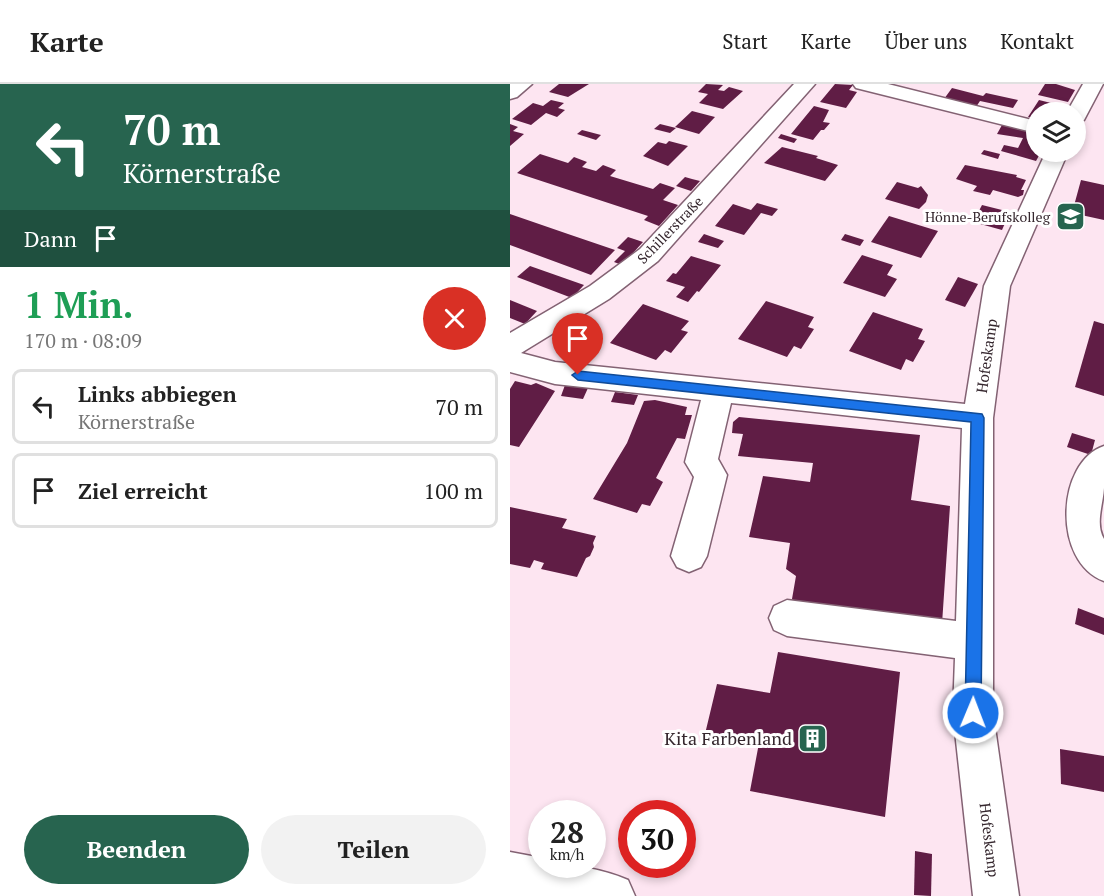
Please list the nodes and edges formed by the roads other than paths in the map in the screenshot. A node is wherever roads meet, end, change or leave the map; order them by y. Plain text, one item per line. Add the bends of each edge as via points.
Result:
1 (522, 84) edge
2 (805, 84) edge
3 (863, 84) edge
4 (1093, 84) edge
5 (510, 93) edge
6 (1083, 102) edge
7 (1026, 125) edge
8 (1053, 162) edge
9 (510, 346) edge
10 (510, 361) edge
11 (719, 390) junction
12 (978, 418) junction
13 (1104, 459) edge
14 (689, 556) dead end
15 (1104, 565) edge
16 (787, 618) dead end
17 (974, 642) junction
18 (523, 883) edge
19 (612, 896) edge
20 (996, 896) edge

1 - 5 street
2 - 9 street, Schillerstraße via 641,262 591,300
3 - 7 street
4 - 6 street
8 - 12 street, Hofeskamp via 997,286
10 - 11 street via 555,373
11 - 12 street
11 - 14 street via 701,462 711,475
12 - 17 street, Hofeskamp
13 - 15 street via 1093,473 1082,518 1089,548
16 - 17 street
17 - 20 street, Hofeskamp via 973,713
18 - 19 street

